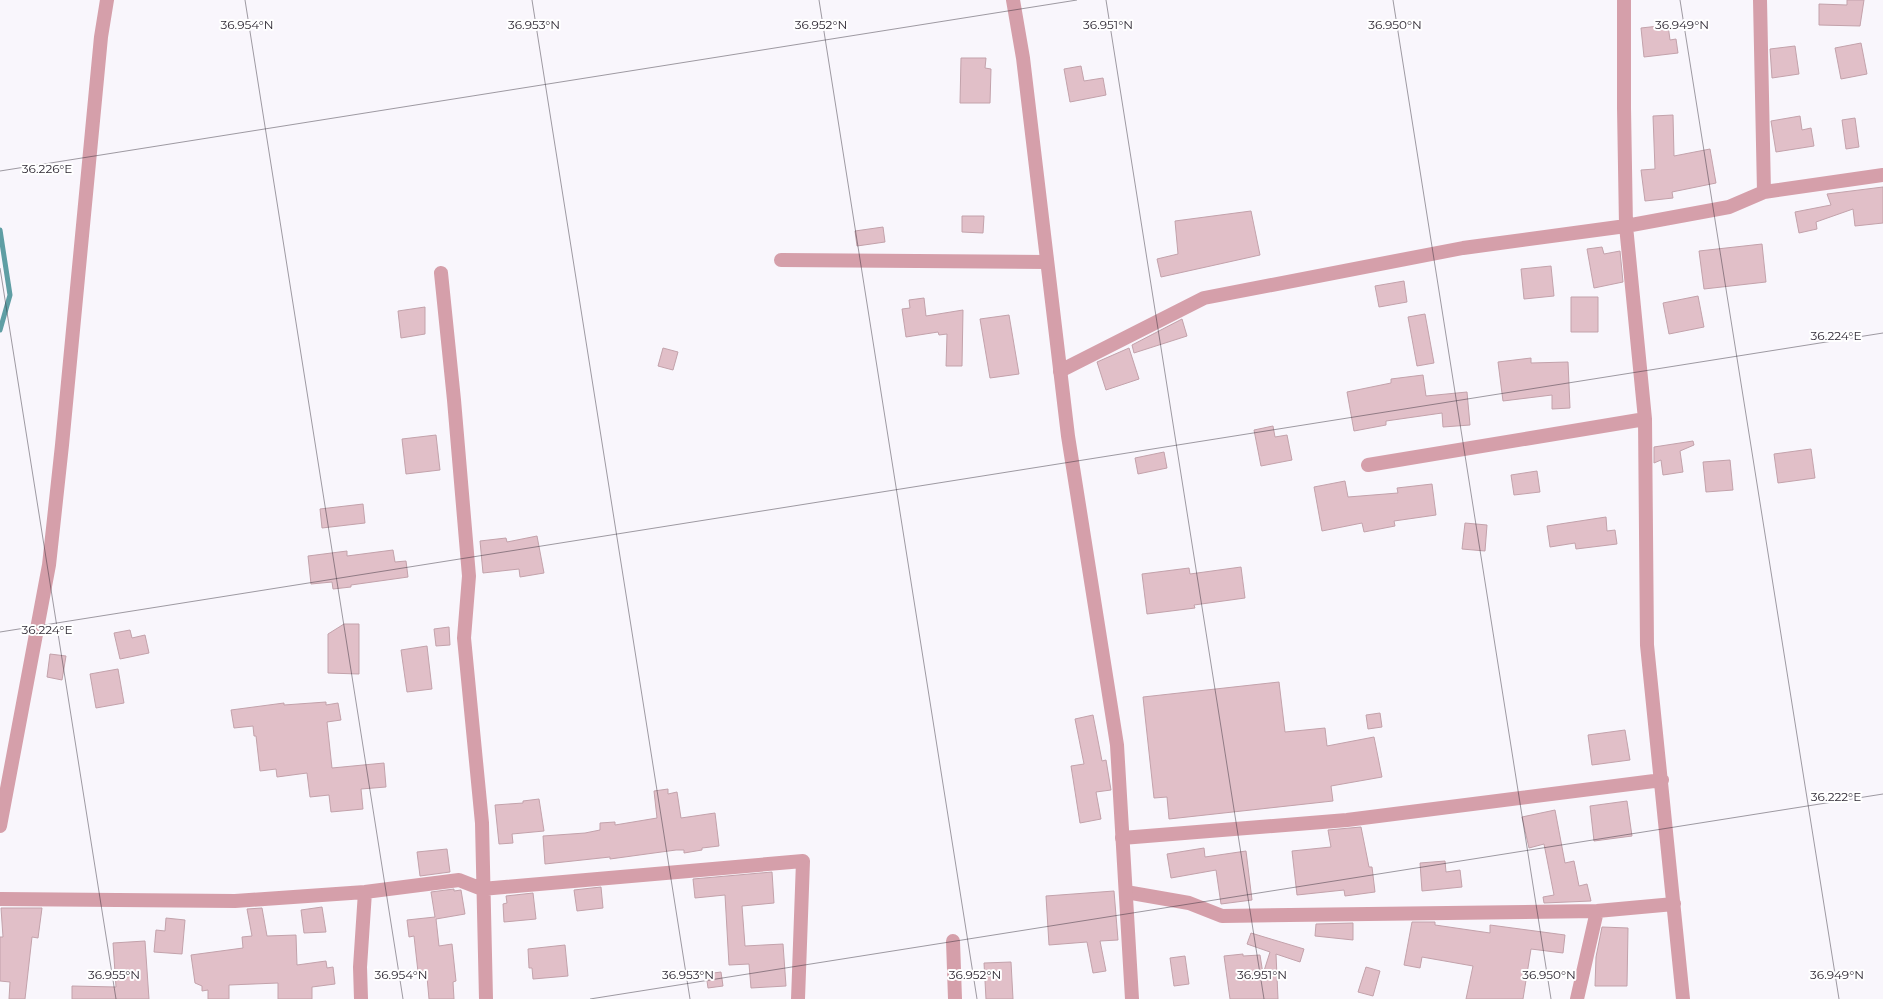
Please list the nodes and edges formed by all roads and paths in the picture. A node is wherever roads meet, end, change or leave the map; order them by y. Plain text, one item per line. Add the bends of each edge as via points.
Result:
1 (107, 0) edge
2 (1013, 0) edge
3 (1624, 0) edge
4 (1760, 0) edge
5 (1883, 175) edge
6 (1764, 192) junction
7 (1626, 226) junction
8 (781, 260) dead end
9 (1047, 262) junction
10 (441, 273) dead end
11 (1060, 371) junction
12 (1644, 419) junction
13 (1368, 465) dead end
14 (1662, 780) junction
15 (0, 826) edge
16 (1122, 838) junction
17 (482, 889) junction
18 (365, 892) junction
19 (1126, 892) junction
20 (0, 899) edge
21 (1674, 904) junction
22 (1597, 911) junction
23 (953, 941) dead end
24 (361, 999) edge
25 (486, 999) edge
26 (798, 999) edge
27 (955, 999) edge
28 (1132, 999) edge
29 (1577, 999) edge
30 (1683, 999) edge

1 - 15 street via 49,564
2 - 9 street
3 - 7 street
4 - 6 street
5 - 6 street
6 - 7 street via 1729,207
7 - 11 street via 1463,248 1204,298
7 - 12 street
8 - 9 street
9 - 11 street
10 - 17 street via 469,576 464,638 482,823
11 - 16 street via 1117,745
12 - 13 street
12 - 14 street via 1647,645
14 - 16 street via 1347,820
14 - 21 street
16 - 19 street
17 - 18 street via 459,880
17 - 25 street
17 - 26 street via 803,861
18 - 20 street via 235,901
18 - 24 street
19 - 22 street via 1189,903 1222,916
19 - 28 street
21 - 22 street
21 - 30 street
22 - 29 street
23 - 27 street

